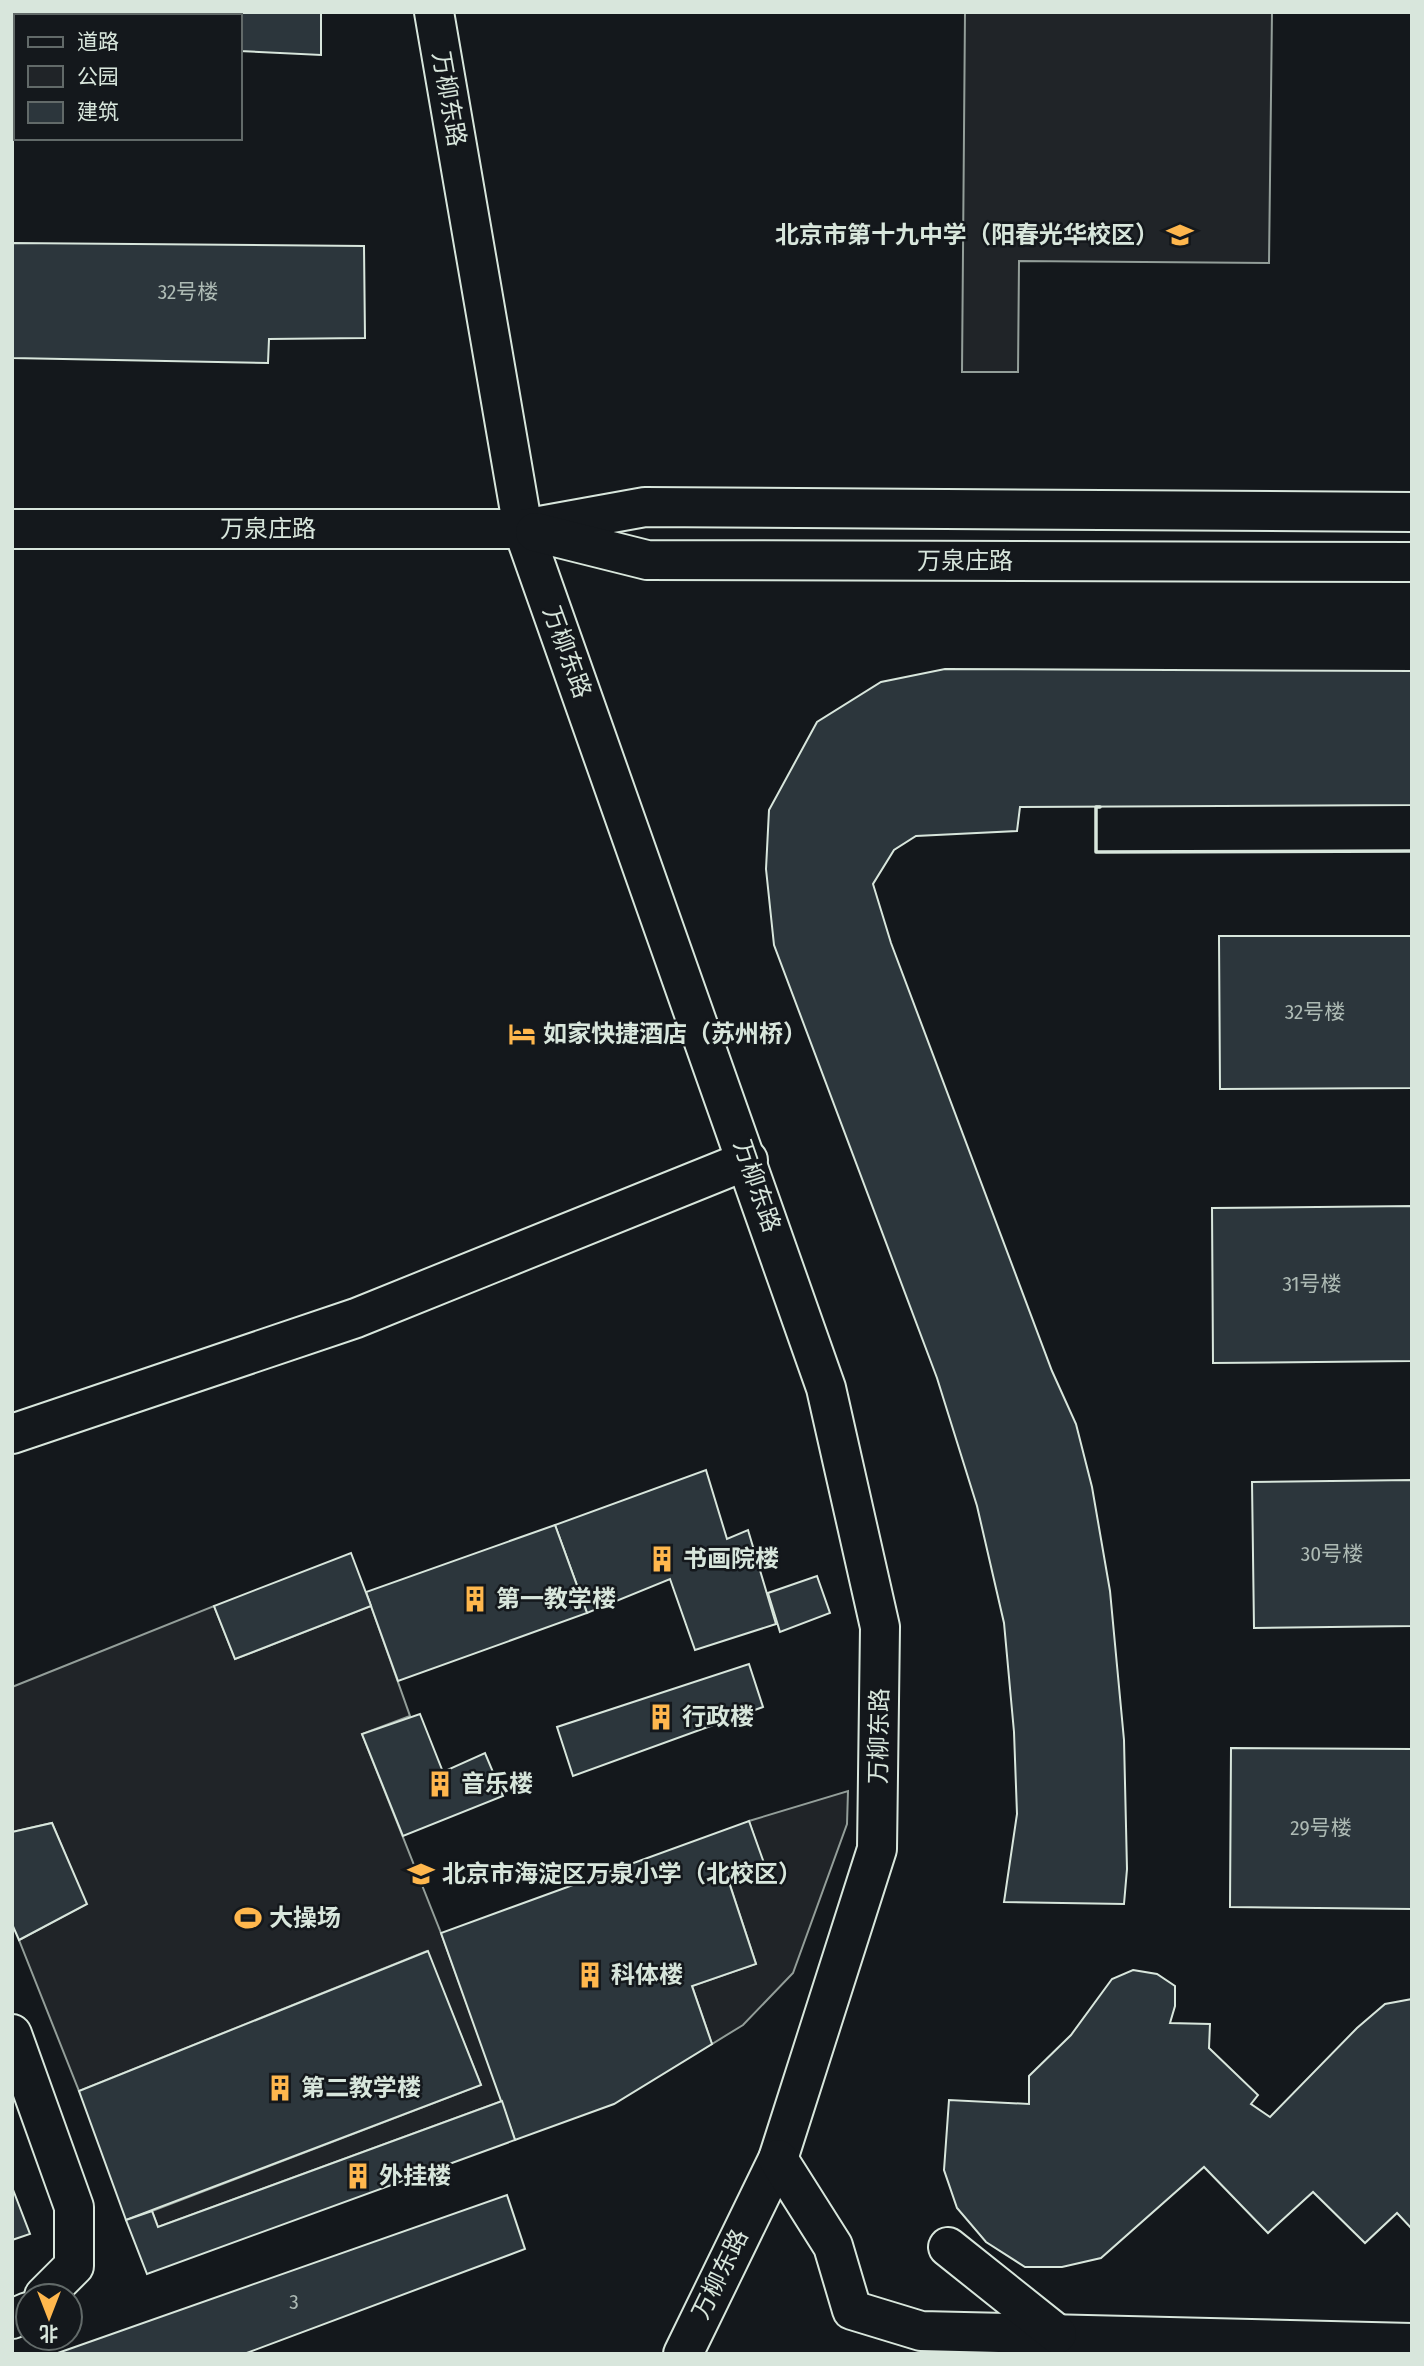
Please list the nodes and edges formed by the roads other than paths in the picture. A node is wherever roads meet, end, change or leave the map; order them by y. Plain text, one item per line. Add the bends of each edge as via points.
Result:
1 (434, 12) edge
2 (1412, 512) edge
3 (12, 529) edge
4 (523, 529) junction
5 (1412, 562) edge
6 (748, 1160) junction
7 (12, 1434) edge
8 (12, 2034) edge
9 (778, 2159) junction
10 (948, 2247) dead end
11 (58, 2282) edge
12 (1057, 2334) junction
13 (1412, 2343) edge
14 (683, 2354) edge

1 - 4 street, 万柳东路
2 - 4 street, 万泉庄路 via 645,507
3 - 4 street, 万泉庄路
4 - 5 street, 万泉庄路 via 647,560
4 - 6 street, 万柳东路
6 - 7 street via 356,1318
6 - 9 street, 万柳东路 via 826,1388 880,1627 877,1849
8 - 11 street via 74,2207 74,2266
9 - 12 street via 833,2246 852,2310 921,2331
9 - 14 street, 万柳东路
10 - 12 street
12 - 13 street

